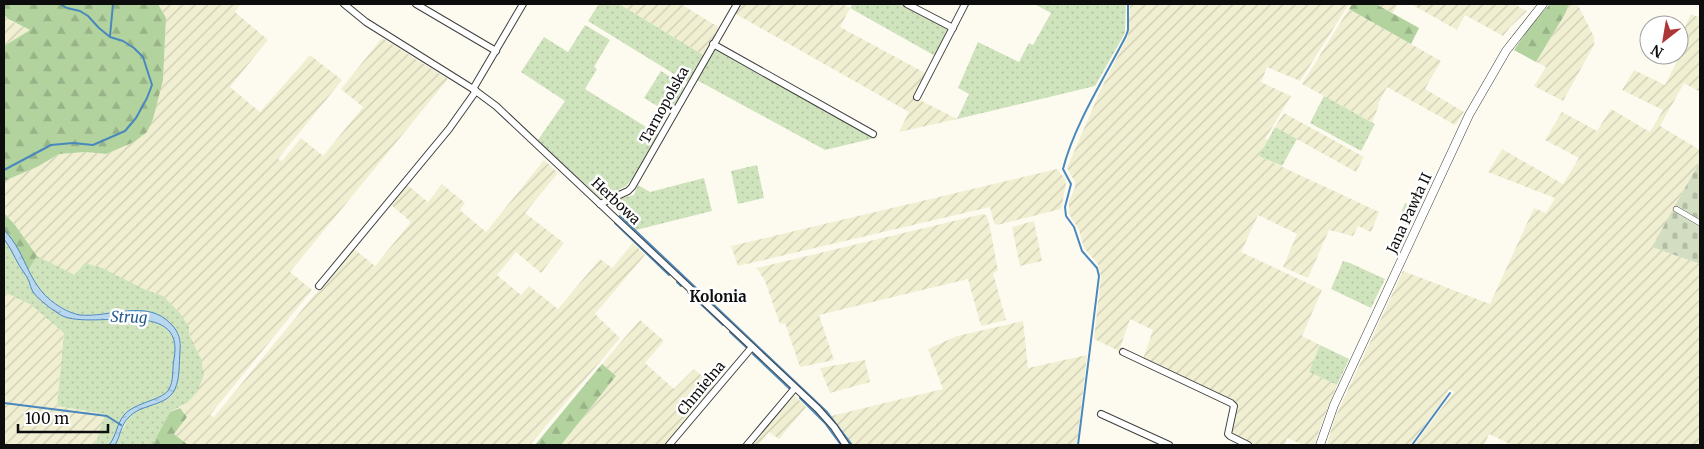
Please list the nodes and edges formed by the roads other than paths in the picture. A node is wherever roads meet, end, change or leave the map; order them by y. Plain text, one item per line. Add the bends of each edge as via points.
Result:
1 (344, 4) edge
2 (416, 4) edge
3 (523, 4) edge
4 (737, 4) edge
5 (908, 4) edge
6 (965, 4) edge
7 (1543, 4) edge
8 (952, 28) junction
9 (713, 44) junction
10 (496, 51) junction
11 (474, 90) junction
12 (917, 97) dead end
13 (873, 134) dead end
14 (600, 204) junction
15 (1676, 209) dead end
16 (1700, 222) edge
17 (319, 286) dead end
18 (752, 347) junction
19 (1123, 352) dead end
20 (795, 388) junction
21 (1101, 414) dead end
22 (669, 445) edge
23 (748, 445) edge
24 (846, 445) edge
25 (1169, 445) edge
26 (1248, 445) edge
27 (1320, 445) edge

1 - 11 street, Herbowa via 366,22
2 - 10 street
3 - 10 street
4 - 9 street, Tarnopolska
5 - 8 street
6 - 8 street
7 - 27 street, Jana Pawła II via 1506,51 1469,115 1334,405
8 - 12 street
9 - 13 street
9 - 14 street, Tarnopolska via 632,187
10 - 11 street
11 - 14 street, Herbowa via 506,114
11 - 17 street via 449,129
14 - 18 street, Herbowa
15 - 16 street
18 - 20 street, Herbowa
18 - 22 street, Chmielna
19 - 26 street via 1230,403 1234,410 1228,434
20 - 23 street
20 - 24 street, Herbowa via 826,418
21 - 25 street

